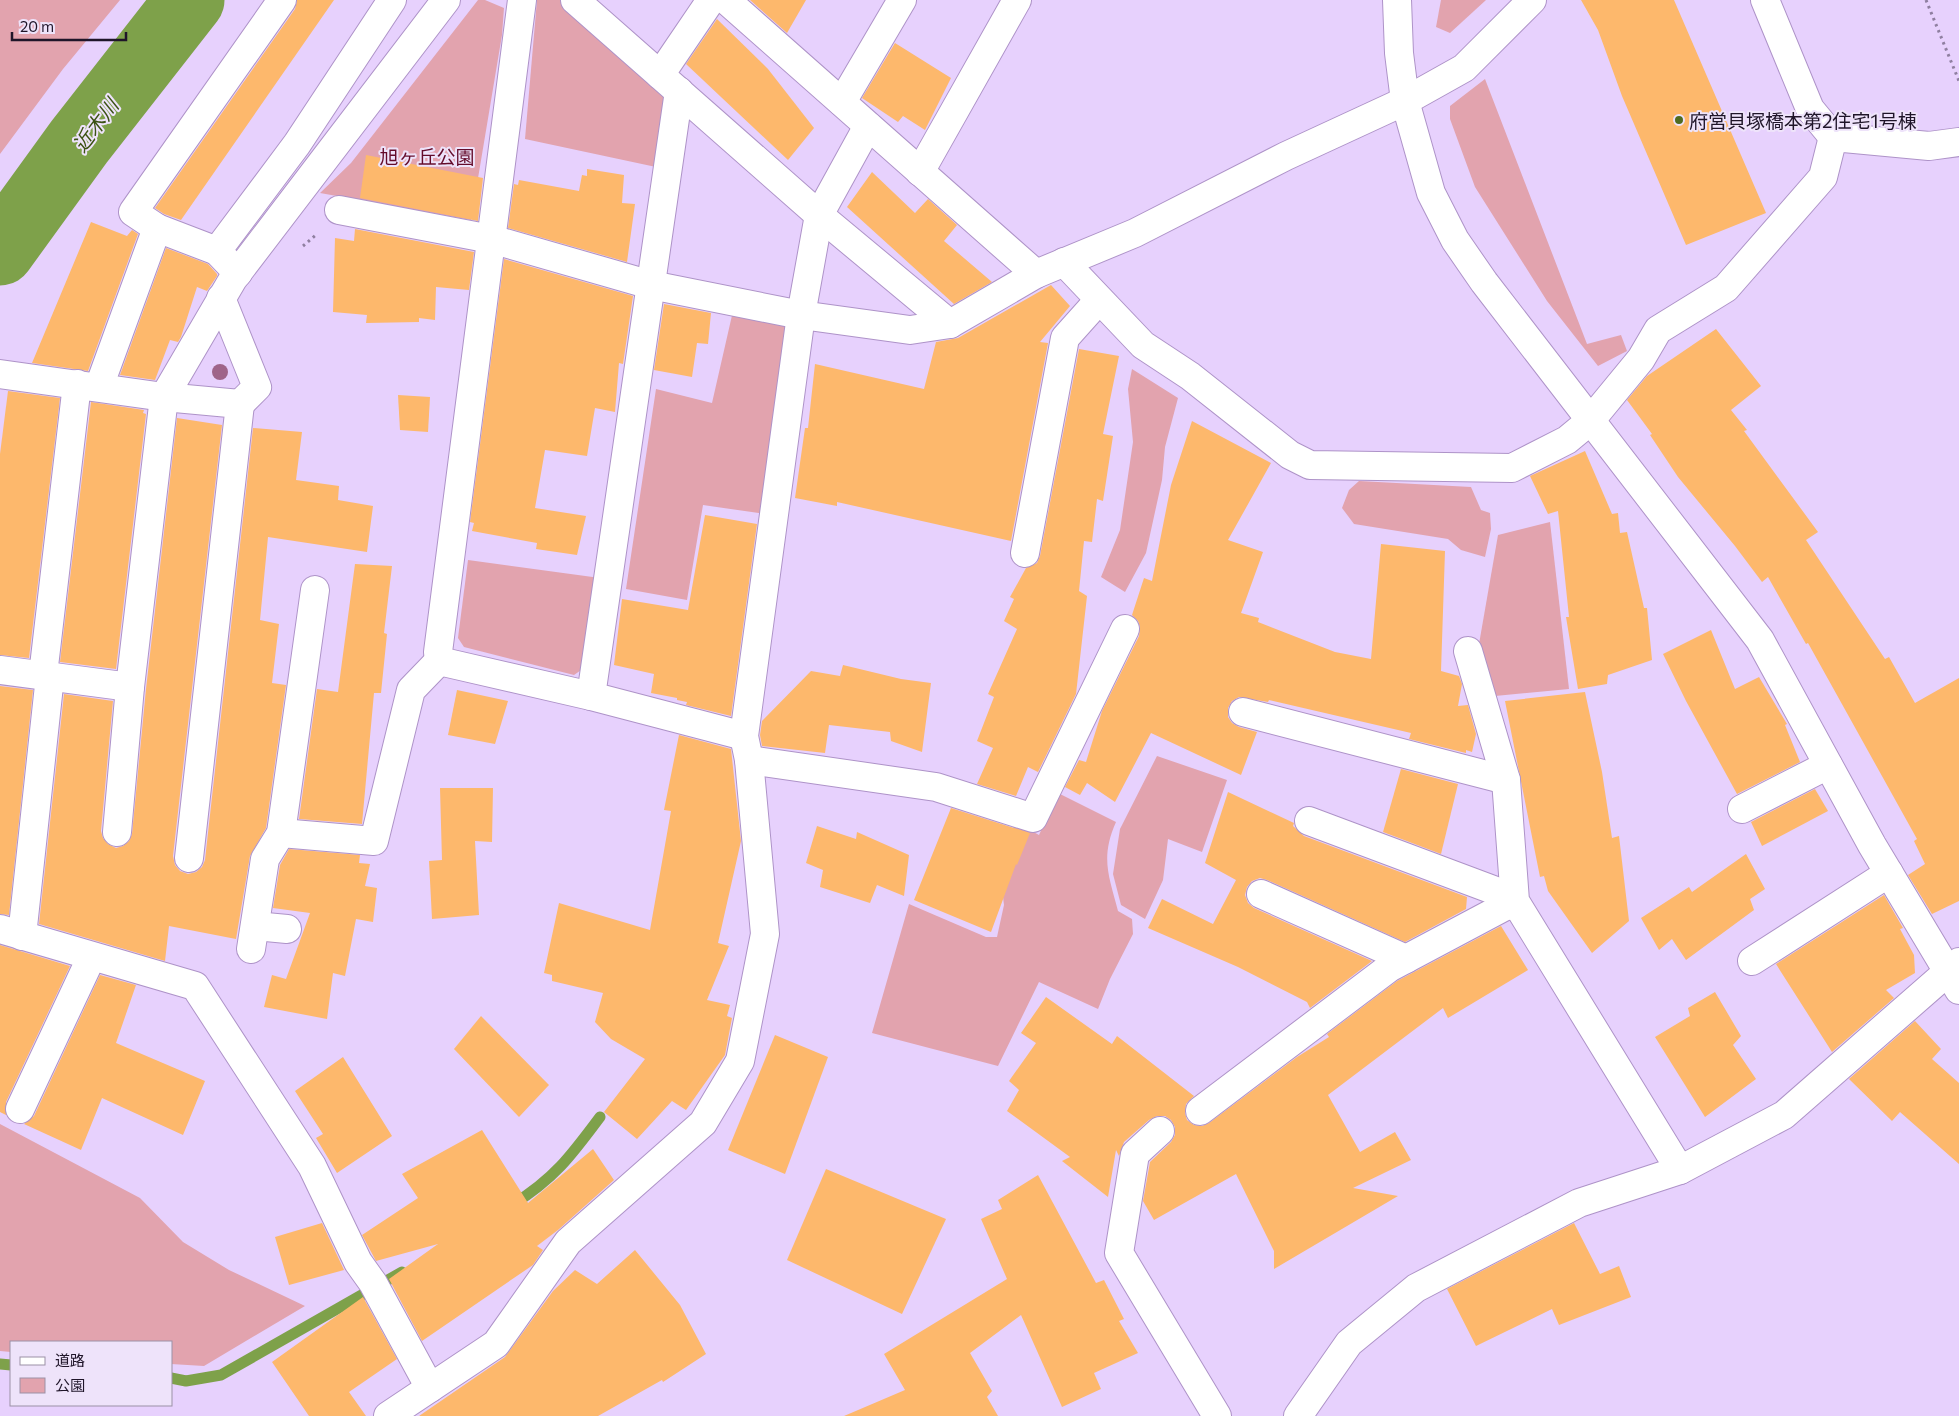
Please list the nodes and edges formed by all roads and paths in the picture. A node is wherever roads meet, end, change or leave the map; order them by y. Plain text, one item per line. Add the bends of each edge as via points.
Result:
1 (282, 0) edge
2 (392, 0) edge
3 (446, 0) edge
4 (522, 0) edge
5 (575, 0) edge
6 (711, 0) edge
7 (726, 0) edge
8 (902, 0) edge
9 (1016, 0) edge
10 (1397, 0) edge
11 (1532, 0) edge
12 (1765, 0) edge
13 (1926, 0) edge
14 (1959, 81) edge
15 (670, 83) junction
16 (1404, 101) junction
17 (842, 102) junction
18 (868, 126) junction
19 (1833, 137) junction
20 (1959, 142) edge
21 (920, 172) junction
22 (340, 210) dead end
23 (819, 215) junction
24 (157, 228) junction
25 (491, 239) junction
26 (217, 251) junction
27 (1064, 262) junction
28 (238, 272) junction
29 (1036, 274) junction
30 (651, 285) junction
31 (221, 298) junction
32 (1099, 300) junction
33 (801, 315) junction
34 (950, 324) junction
35 (0, 374) edge
36 (88, 385) junction
37 (164, 397) junction
38 (240, 404) junction
39 (1590, 421) junction
40 (1025, 553) dead end
41 (315, 590) dead end
42 (1125, 629) dead end
43 (1468, 651) dead end
44 (439, 661) junction
45 (0, 670) edge
46 (46, 675) junction
47 (130, 687) junction
48 (591, 696) junction
49 (1243, 712) dead end
50 (746, 748) junction
51 (1828, 764) junction
52 (1506, 780) junction
53 (1742, 809) dead end
54 (1309, 821) dead end
55 (117, 832) dead end
56 (281, 833) junction
57 (189, 858) dead end
58 (1889, 873) junction
59 (1261, 894) dead end
60 (1511, 904) junction
61 (287, 929) dead end
62 (11, 933) edge
63 (92, 958) junction
64 (1406, 959) junction
65 (1752, 961) dead end
66 (1955, 975) edge
67 (20, 1109) dead end
68 (1200, 1111) dead end
69 (1160, 1131) dead end
70 (1680, 1170) junction
71 (430, 1388) junction
72 (388, 1416) edge
73 (1217, 1416) edge
74 (1298, 1416) edge

1 - 24 street via 133,212
2 - 26 street via 297,144
3 - 28 street
4 - 25 street
5 - 15 street
6 - 15 street
7 - 17 street
8 - 17 street
9 - 21 street
10 - 16 street
11 - 16 street via 1464,68
12 - 19 street via 1810,109
13 - 14 path
15 - 23 street
15 - 30 street
16 - 27 street via 1286,156 1135,233
16 - 39 street via 1432,193 1455,240
17 - 18 street
18 - 21 street
18 - 23 street
19 - 20 street via 1929,146
19 - 39 street via 1823,177 1726,288 1658,330 1641,359
21 - 29 street
22 - 25 street
23 - 33 street
23 - 34 street
24 - 26 street
24 - 36 street
25 - 30 street
25 - 44 street
26 - 28 street
27 - 29 street
27 - 32 street
28 - 31 street
29 - 34 street
30 - 33 street
30 - 48 street
31 - 37 street
31 - 38 street via 257,387
32 - 39 street via 1143,345 1190,376 1290,455 1310,465 1512,468 1567,440
32 - 40 street via 1065,338
33 - 34 street via 910,330
33 - 50 street
35 - 36 street
36 - 37 street
36 - 46 street
37 - 38 street
37 - 47 street
38 - 57 street
39 - 51 street via 1760,640
41 - 56 street
42 - 50 street via 1033,818 936,788
43 - 52 street
44 - 48 street
44 - 56 street via 411,690 374,841
45 - 46 street
46 - 47 street
46 - 62 street
47 - 55 street
48 - 50 street
49 - 52 street
50 - 71 street via 765,934 740,1061 703,1123 568,1242 496,1344
51 - 53 street
51 - 58 street
52 - 60 street
54 - 60 street via 1496,891
56 - 61 street via 265,859 253,937
58 - 65 street
58 - 66 street
59 - 64 street
60 - 64 street
60 - 70 street
62 - 63 street
63 - 67 street
63 - 71 street via 195,986 312,1166 358,1262 376,1288
64 - 68 street via 1389,968
66 - 70 street via 1784,1116
69 - 73 street via 1135,1154 1119,1253
70 - 74 street via 1579,1202 1416,1288 1349,1343
71 - 72 street

